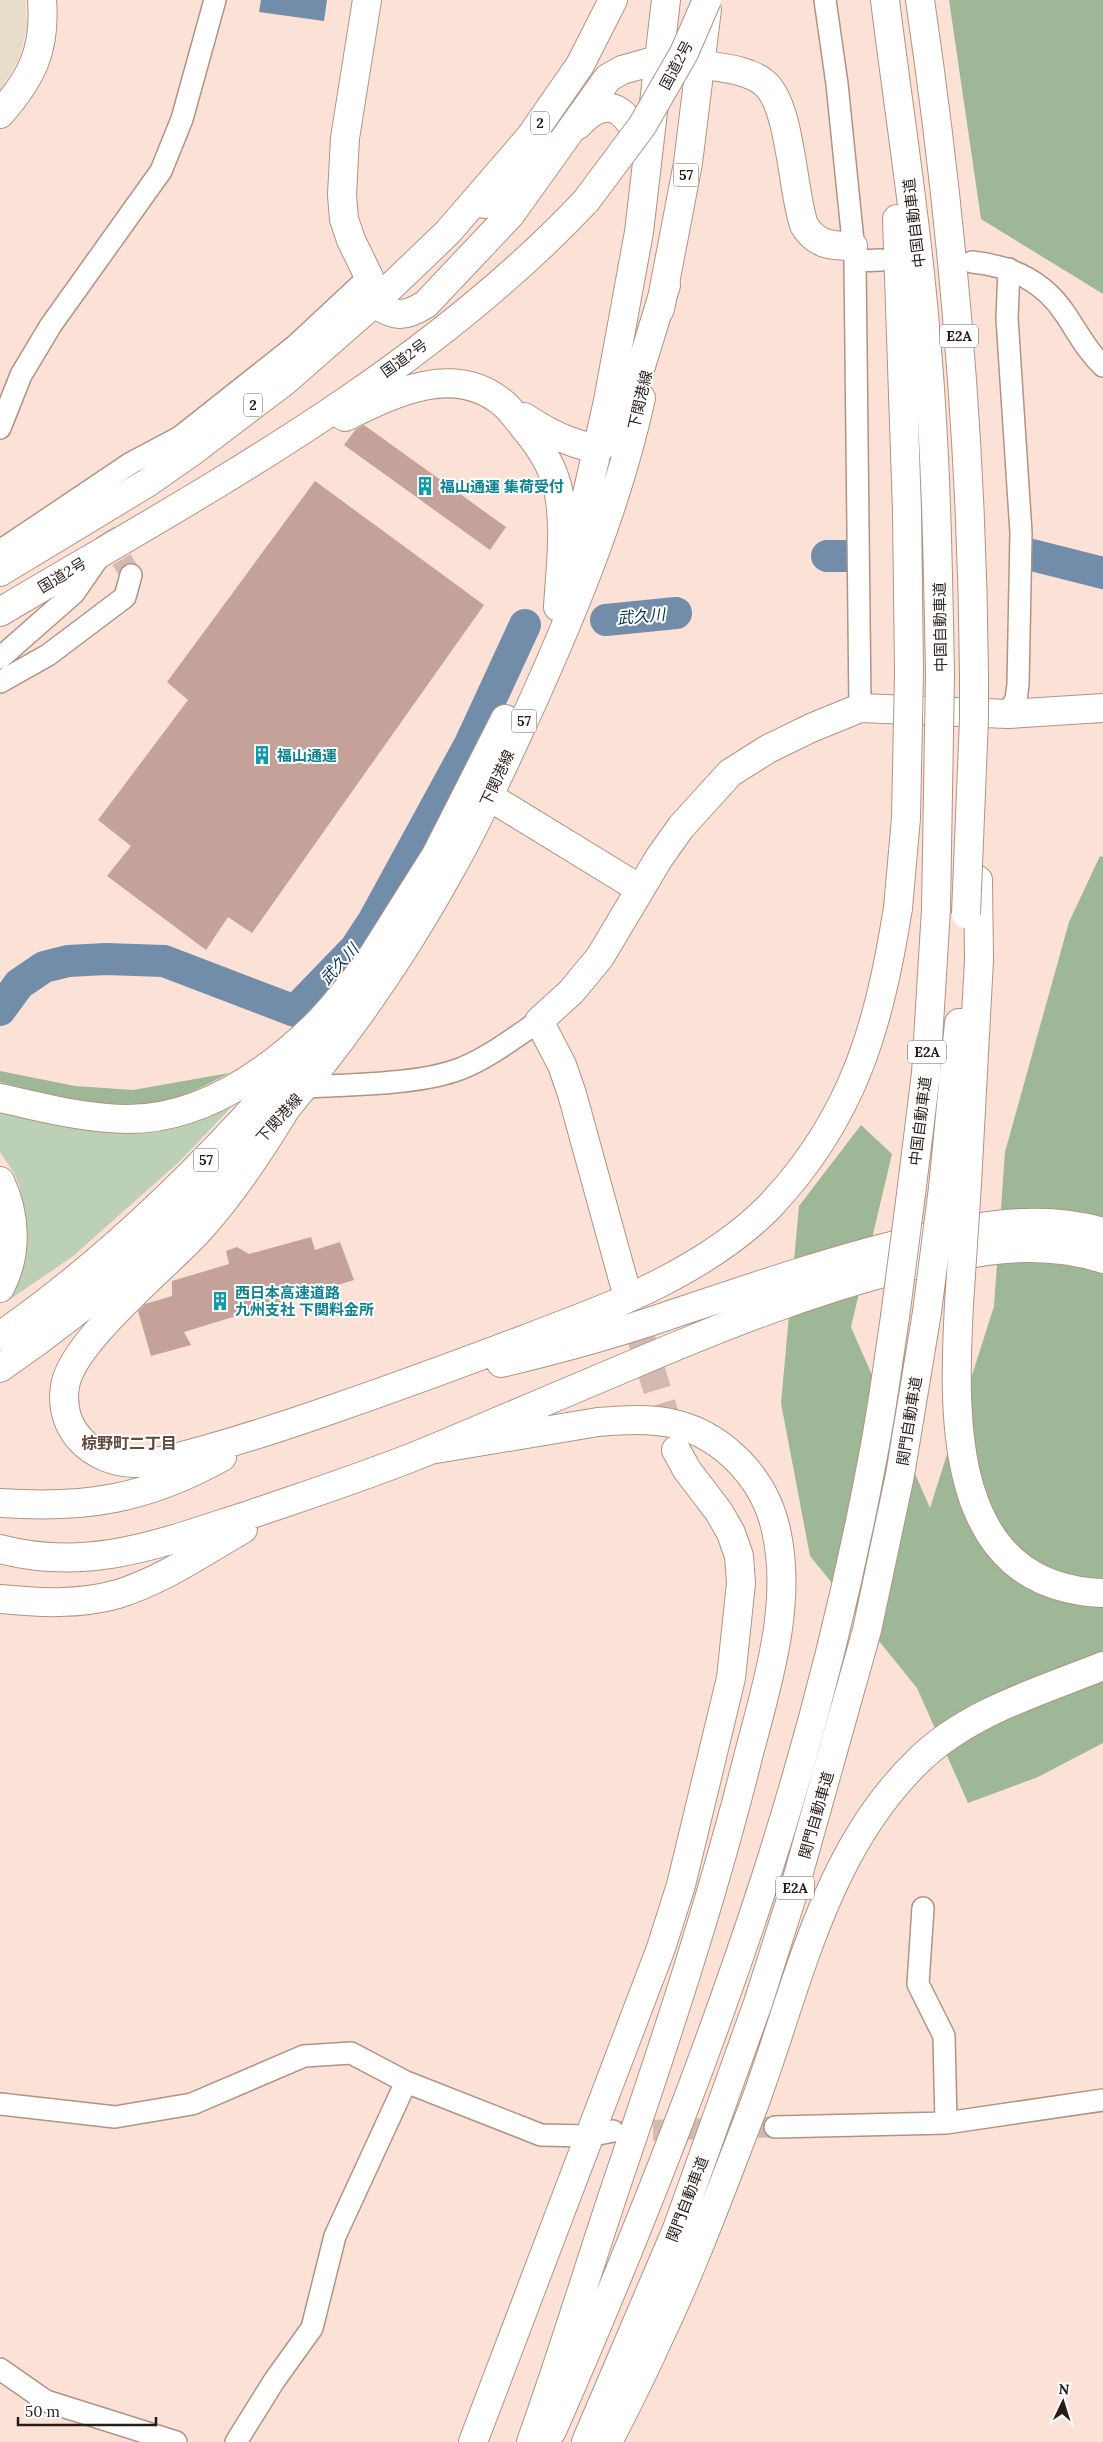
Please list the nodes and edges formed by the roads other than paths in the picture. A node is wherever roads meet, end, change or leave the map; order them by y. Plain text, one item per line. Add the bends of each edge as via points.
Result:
1 (42, 0) edge
2 (215, 0) edge
3 (366, 0) edge
4 (613, 0) edge
5 (666, 0) edge
6 (708, 0) edge
7 (825, 0) edge
8 (885, 0) edge
9 (920, 0) edge
10 (660, 60) junction
11 (700, 64) junction
12 (894, 70) junction
13 (0, 114) edge
14 (568, 135) junction
15 (648, 162) junction
16 (440, 240) junction
17 (854, 254) junction
18 (882, 260) dead end
19 (972, 262) dead end
20 (1009, 269) junction
21 (666, 285) junction
22 (371, 290) junction
23 (1103, 366) edge
24 (504, 404) junction
25 (0, 428) edge
26 (299, 434) junction
27 (597, 449) junction
28 (104, 550) junction
29 (0, 551) edge
30 (0, 572) edge
31 (131, 575) dead end
32 (558, 607) junction
33 (0, 612) edge
34 (0, 658) edge
35 (0, 682) edge
36 (860, 708) junction
37 (1103, 708) edge
38 (1008, 714) junction
39 (974, 719) junction
40 (481, 791) junction
41 (640, 889) junction
42 (371, 960) junction
43 (539, 1021) junction
44 (306, 1087) junction
45 (0, 1098) edge
46 (284, 1112) junction
47 (0, 1181) edge
48 (955, 1186) junction
49 (1103, 1232) edge
50 (935, 1250) joint
51 (903, 1255) joint
52 (1103, 1259) edge
53 (624, 1283) tunnel mouth
54 (0, 1288) edge
55 (3, 1333) edge
56 (0, 1368) edge
57 (397, 1388) junction
58 (269, 1432) junction
59 (430, 1450) junction
60 (676, 1450) tunnel mouth
61 (292, 1500) junction
62 (0, 1503) edge
63 (0, 1549) edge
64 (1103, 1593) edge
65 (0, 1600) edge
66 (1103, 1666) edge
67 (923, 1908) dead end
68 (406, 2082) junction
69 (1103, 2100) edge
70 (0, 2104) edge
71 (946, 2123) junction
72 (776, 2127) tunnel mouth
73 (601, 2134) junction
74 (0, 2369) edge
75 (176, 2442) edge
76 (236, 2442) edge
77 (473, 2442) edge
78 (531, 2442) edge
79 (548, 2442) edge
80 (586, 2442) edge
81 (608, 2442) edge

1 - 13 main road via 42,34 37,55 21,90
2 - 25 street via 182,119 161,171 51,325 21,375
3 - 22 main road via 345,138 342,195 344,219
4 - 16 main road, 2 via 580,65 556,101 530,137
5 - 10 main road, 下関港線 / 57
6 - 11 main road, 下関港線 / 57
6 - 26 main road, 国道2号, bridge via 684,53 642,126 586,202 554,236 458,319
7 - 17 street
8 - 12 main road, 中国自動車道 / E2A
9 - 39 main road, 中国自動車道 / E2A, bridge via 931,74 960,352 973,588
10 - 11 main road
10 - 14 main road via 622,70 608,78
10 - 15 main road, 下関港線 / 57
10 - 16 main road via 624,56 601,67 498,195
11 - 17 main road via 756,77 771,89 781,110 804,225 822,244
11 - 21 main road, 下関港線 / 57 via 688,163
12 - 51 main road, 中国自動車道 / E2A, bridge via 926,337 938,531 940,674 936,909 926,1073
12 - 57 main road, bridge via 907,520 909,672 906,818 898,908 881,1002 854,1083 818,1147 767,1209 701,1260 614,1304
14 - 15 main road via 587,114 602,108 616,109 623,112 633,125
14 - 22 main road via 510,215 426,304 401,315 388,312
15 - 27 main road, 下関港線 / 57 via 626,306
16 - 22 main road, 2
17 - 18 street
17 - 36 street
19 - 20 street
20 - 23 street via 1043,288 1055,299 1088,350
20 - 38 street via 1007,318 1021,533 1018,685 1016,699
21 - 27 main road via 625,418 613,439
21 - 40 main road, 下関港線 / 57 via 640,404 607,517 572,615
22 - 29 street via 180,437 131,463 86,501
22 - 30 main road, 2 via 285,381 147,483
24 - 26 main road via 478,388 435,382 394,393
24 - 27 main road via 559,438
24 - 32 main road via 538,444 557,486 562,544
26 - 28 main road, 国道2号
27 - 32 main road, 下関港線 / 57 via 572,566
28 - 33 main road, 国道2号
28 - 34 street via 74,593
31 - 35 street via 125,597 48,655
32 - 40 main road, 下関港線 / 57 via 528,672
36 - 38 main road
36 - 41 main road via 811,728 730,773 681,827
37 - 38 main road
39 - 48 main road, 中国自動車道 / E2A, bridge via 958,1025
39 - 48 main road via 979,960
40 - 41 main road
40 - 42 main road, 下関港線 / 57 via 436,855
40 - 44 main road, 下関港線 / 57 via 455,864 422,919
41 - 43 main road via 600,957 571,992
42 - 45 main road via 315,1026 284,1052 240,1084 194,1107 151,1118 106,1118
42 - 55 main road, 下関港線 / 57 via 317,1036 204,1163 107,1252
43 - 44 street via 504,1045 459,1069 423,1078
43 - 53 main road via 562,1065 572,1094
44 - 46 main road, 下関港線 / 57
46 - 56 main road, 下関港線 / 57 via 177,1226 78,1311
46 - 58 main road via 252,1164 200,1229 78,1355 65,1384 64,1401 71,1428 80,1440 97,1453 119,1462 162,1461
47 - 54 main road via 13,1220 13,1240
48 - 50 main road, 中国自動車道 / E2A, bridge
48 - 64 main road, bridge via 959,1304 957,1411 964,1470 978,1516 1008,1556 1028,1571 1051,1584 1076,1591
49 - 57 main road via 1061,1224 1027,1223 994,1225 929,1237 806,1270 609,1335
50 - 80 main road, 関門自動車道 / E2A, bridge via 900,1476 867,1630 794,1890 755,2012 676,2230
51 - 79 main road, 関門自動車道 / E2A, bridge via 873,1457 838,1620 764,1881 674,2135
52 - 59 main road via 1031,1247 931,1261 869,1277 817,1292 713,1330
57 - 58 main road
58 - 62 main road via 201,1469 148,1490 61,1506
59 - 61 main road
59 - 78 main road via 598,1422 672,1423 692,1429 728,1450 757,1484 773,1518 781,1552 782,1581 772,1660 734,1816 682,1989
60 - 73 main road via 719,1512 740,1556 735,1648 681,1886
61 - 63 main road via 153,1546 110,1556 42,1557
61 - 65 main road via 167,1573 117,1594 63,1602
66 - 81 main road via 1003,1707 942,1741 900,1779 864,1825 829,1893 696,2255
67 - 71 street via 918,1984 944,2036
68 - 70 street via 351,2053 304,2056 192,2104 115,2118
68 - 73 street via 542,2135
68 - 76 street via 334,2236 312,2328
69 - 71 street via 1052,2110
71 - 72 street
73 - 77 main road
74 - 75 street via 46,2401

